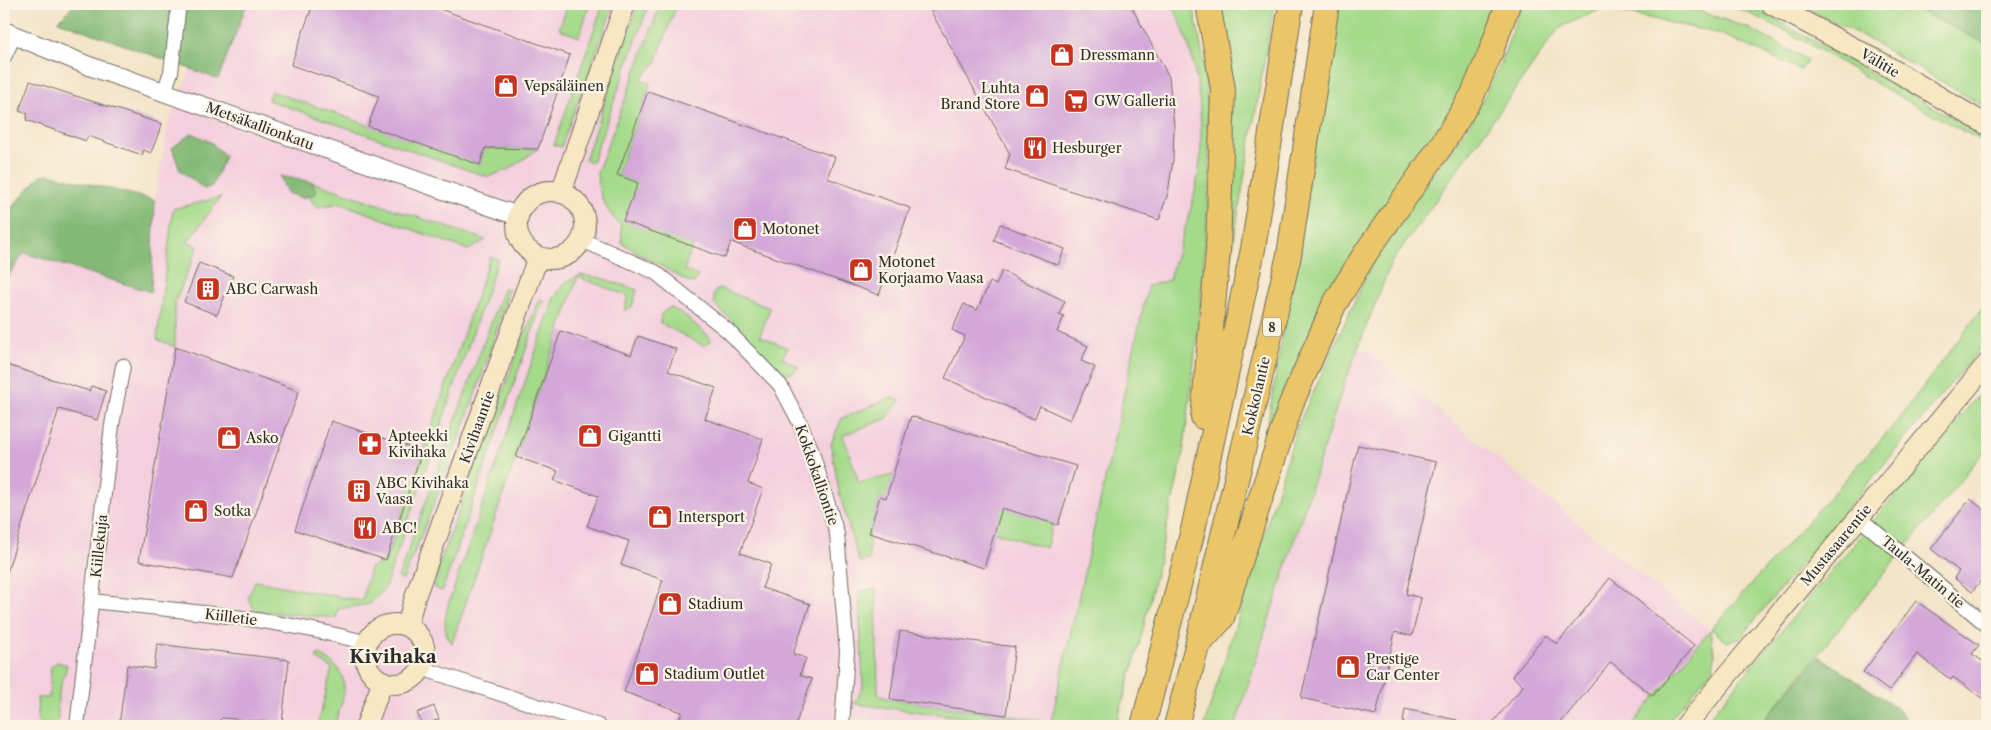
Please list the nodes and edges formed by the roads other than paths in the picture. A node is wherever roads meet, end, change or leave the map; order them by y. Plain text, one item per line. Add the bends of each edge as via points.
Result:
1 (178, 4) edge
2 (625, 4) edge
3 (1208, 4) edge
4 (1290, 4) edge
5 (1327, 4) edge
6 (1508, 4) edge
7 (1770, 4) edge
8 (9, 34) edge
9 (4, 57) edge
10 (164, 92) junction
11 (1987, 125) edge
12 (561, 192) junction
13 (518, 216) junction
14 (582, 240) junction
15 (538, 258) junction
16 (1987, 364) edge
17 (123, 366) dead end
18 (1859, 518) junction
19 (1193, 530) junction
20 (92, 601) junction
21 (1987, 625) edge
22 (407, 626) junction
23 (367, 643) junction
24 (1197, 646) junction
25 (421, 668) junction
26 (383, 681) junction
27 (77, 726) edge
28 (366, 726) edge
29 (599, 726) edge
30 (842, 726) edge
31 (1143, 726) edge
32 (1176, 726) edge
33 (1685, 726) edge

1 - 10 street via 171,72
2 - 12 main road
3 - 19 highway via 1223,89 1218,251
4 - 19 highway via 1253,248
5 - 24 highway, Kokkolantie / 8 via 1289,255
6 - 24 highway via 1472,96 1334,305 1291,404 1222,618
7 - 11 main road, Välitie via 1882,63
8 - 9 street
8 - 10 street, Metsäkallionkatu
10 - 13 street, Metsäkallionkatu
12 - 13 main road via 539,193 530,198
12 - 14 main road via 571,198 582,212 585,229
13 - 15 main road via 518,236
14 - 15 main road via 576,249 563,257
14 - 30 street, Kokkokalliontie via 655,272 728,330 780,386 798,419 837,534 847,652
15 - 22 main road, Kivihaantie via 415,596
16 - 18 main road, Mustasaarentie
17 - 20 street, Kiillekuja via 112,425
18 - 21 street, Taula-Matin tie
18 - 33 main road, Mustasaarentie
19 - 31 highway
20 - 23 street, Kiilletie via 252,619 328,632
20 - 27 street, Kiillekuja
22 - 23 main road via 380,628
22 - 25 main road via 423,644
23 - 26 main road via 365,652 370,669
24 - 32 highway, Kokkolantie / 8
25 - 26 main road via 416,675 401,683
25 - 29 street
26 - 28 main road

